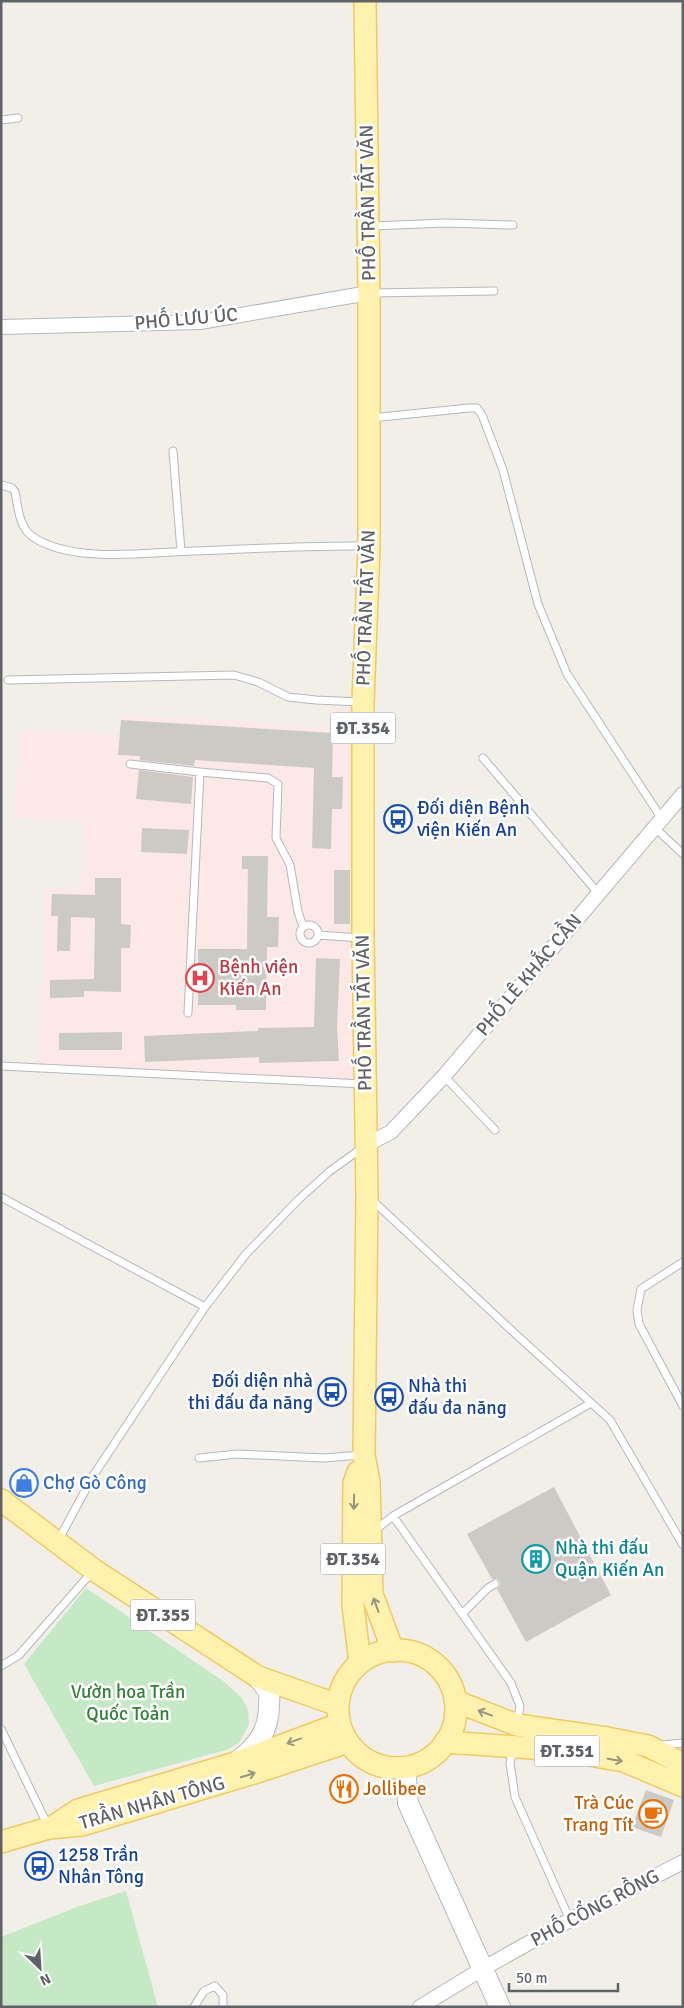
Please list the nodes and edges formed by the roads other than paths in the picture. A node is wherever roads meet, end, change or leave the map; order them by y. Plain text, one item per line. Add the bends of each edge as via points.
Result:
1 (365, 1) edge
2 (18, 118) dead end
3 (1, 120) edge
4 (513, 225) dead end
5 (368, 226) junction
6 (494, 291) dead end
7 (369, 293) junction
8 (1, 327) edge
9 (369, 419) junction
10 (174, 451) dead end
11 (1, 485) edge
12 (369, 546) junction
13 (181, 551) junction
14 (8, 680) dead end
15 (362, 702) junction
16 (484, 758) dead end
17 (130, 764) dead end
18 (200, 772) junction
19 (683, 794) edge
20 (658, 824) junction
21 (683, 854) edge
22 (598, 893) junction
23 (303, 926) junction
24 (318, 935) junction
25 (363, 938) junction
26 (188, 1013) dead end
27 (1, 1066) edge
28 (444, 1076) junction
29 (366, 1084) junction
30 (494, 1130) dead end
31 (366, 1145) junction
32 (368, 1195) junction
33 (2, 1200) edge
34 (683, 1262) edge
35 (204, 1306) junction
36 (591, 1403) junction
37 (683, 1406) edge
38 (364, 1455) junction
39 (200, 1458) dead end
40 (1, 1500) edge
41 (393, 1516) junction
42 (370, 1534) junction
43 (57, 1542) junction
44 (683, 1545) edge
45 (94, 1570) junction
46 (495, 1584) dead end
47 (462, 1614) junction
48 (393, 1651) junction
49 (360, 1663) junction
50 (1, 1666) edge
51 (258, 1677) junction
52 (455, 1701) junction
53 (342, 1724) junction
54 (1, 1729) edge
55 (515, 1736) junction
56 (445, 1742) junction
57 (683, 1743) edge
58 (648, 1746) junction
59 (235, 1763) junction
60 (683, 1764) edge
61 (406, 1767) junction
62 (683, 1786) edge
63 (49, 1828) junction
64 (1, 1842) edge
65 (683, 1862) edge
66 (570, 1920) junction
67 (482, 1969) junction
68 (194, 2007) edge
69 (223, 2007) edge
70 (420, 2007) edge
71 (500, 2007) edge

1 - 5 main road, PHỐ TRẦN TẤT VĂN / ĐT.354
2 - 3 lane
4 - 5 lane
5 - 7 main road, PHỐ TRẦN TẤT VĂN / ĐT.354
6 - 7 lane
7 - 8 street, PHỐ LƯU ÚC via 200,322
7 - 9 main road, PHỐ TRẦN TẤT VĂN / ĐT.354
9 - 12 main road, PHỐ TRẦN TẤT VĂN / ĐT.354
9 - 20 lane via 469,408 476,408 482,415 503,470 538,604 567,674
10 - 13 lane
11 - 13 lane via 15,492 24,528 48,545 83,552 129,555
12 - 13 lane
12 - 15 main road, PHỐ TRẦN TẤT VĂN / ĐT.354
14 - 15 lane via 234,675 258,682 288,697
15 - 25 main road, PHỐ TRẦN TẤT VĂN / ĐT.354
16 - 22 lane
17 - 18 lane
18 - 23 lane via 268,778 278,784 276,838 290,865
18 - 26 lane
19 - 20 street, PHỐ LÊ KHẮC CẦN
20 - 21 lane
20 - 22 street, PHỐ LÊ KHẮC CẦN
22 - 28 street, PHỐ LÊ KHẮC CẦN
23 - 24 lane via 311,925 318,930
23 - 24 lane via 299,934 302,941 310,944
24 - 25 lane
25 - 29 main road, PHỐ TRẦN TẤT VĂN / ĐT.354
27 - 29 lane
28 - 30 lane
28 - 31 street, PHỐ LÊ KHẮC CẦN via 391,1132
29 - 31 main road, PHỐ TRẦN TẤT VĂN / ĐT.354
31 - 32 main road, PHỐ TRẦN TẤT VĂN / ĐT.354
31 - 35 lane via 298,1200 246,1254
32 - 36 lane
32 - 38 main road, PHỐ TRẦN TẤT VĂN / ĐT.354
33 - 35 lane
34 - 37 lane via 641,1290 637,1310 639,1324
35 - 43 lane via 93,1476
36 - 41 lane
36 - 44 lane via 610,1420
38 - 39 lane via 324,1458 237,1454
38 - 42 main road, PHỐ TRẦN TẤT VĂN / ĐT.354
38 -> 49 main road, PHỐ TRẦN TẤT VĂN / ĐT.354 via 354,1483 353,1605
40 - 43 main road, ĐT.355
41 - 42 lane
41 - 47 lane
48 -> 42 main road, PHỐ TRẦN TẤT VĂN / ĐT.354 via 372,1594
43 - 45 main road, ĐT.355
45 - 50 lane via 19,1655
45 - 51 main road, ĐT.355
46 - 47 lane
47 - 55 lane via 511,1683 520,1706
48 - 49 main road
48 - 52 main road via 422,1656 438,1667 449,1682
49 - 53 main road via 344,1682
51 - 53 main road, ĐT.355
51 - 59 main road via 269,1694 266,1728 250,1752
55 -> 52 main road, ĐT.351
52 - 56 main road via 455,1720
53 -> 59 main road, TRẦN NHÂN TÔNG
53 - 61 main road via 363,1758 394,1768
63 -> 53 main road, TRẦN NHÂN TÔNG via 82,1825 257,1772
54 - 63 lane
55 - 56 main road, ĐT.351
55 - 58 main road, ĐT.351 via 607,1738
55 -> 62 main road, ĐT.351 via 560,1750 624,1761
55 - 66 lane via 510,1763 515,1797
56 - 61 main road via 428,1759
57 - 58 lane
58 - 60 main road, ĐT.351
59 - 63 main road, TRẦN NHÂN TÔNG via 78,1810
61 - 67 main road via 408,1803
63 - 64 main road
65 - 66 street, PHỐ CỔNG RỒNG
66 - 67 street, PHỐ CỔNG RỒNG
67 - 70 street, PHỐ CỔNG RỒNG
67 - 71 main road
68 - 69 lane via 204,1992 215,1986 222,1995

